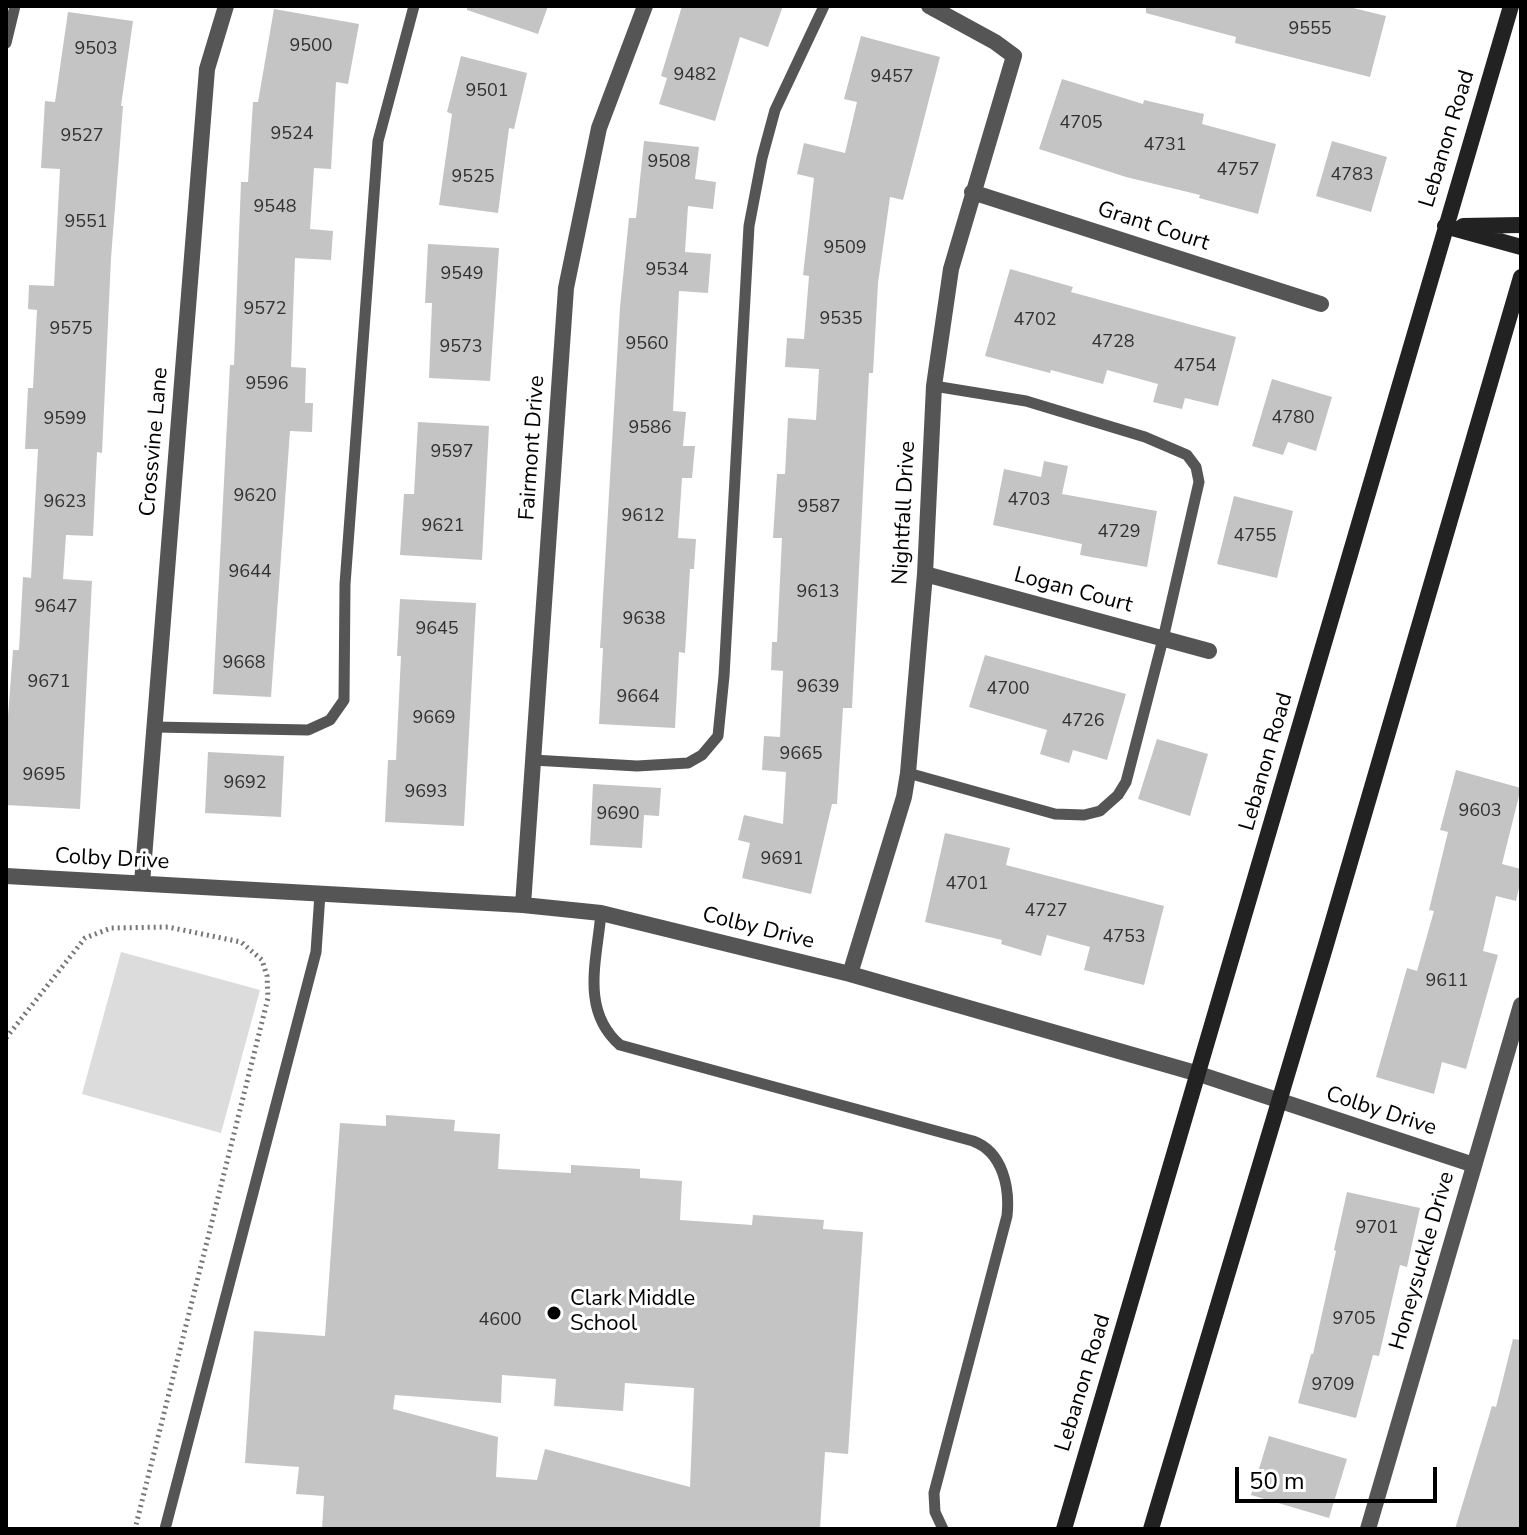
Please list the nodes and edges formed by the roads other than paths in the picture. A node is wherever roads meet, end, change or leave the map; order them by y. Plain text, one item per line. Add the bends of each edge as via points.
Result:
1 (15, 6) edge
2 (226, 6) edge
3 (414, 6) edge
4 (645, 6) edge
5 (824, 6) edge
6 (929, 6) edge
7 (1511, 6) edge
8 (6, 43) edge
9 (972, 192) junction
10 (1521, 225) edge
11 (1445, 226) junction
12 (1521, 247) edge
13 (1521, 277) edge
14 (1321, 304) dead end
15 (934, 386) junction
16 (925, 574) junction
17 (1163, 639) junction
18 (1209, 651) dead end
19 (155, 727) junction
20 (533, 760) junction
21 (908, 773) junction
22 (6, 876) edge
23 (142, 883) junction
24 (320, 894) junction
25 (523, 905) junction
26 (601, 913) junction
27 (850, 974) junction
28 (1521, 1005) edge
29 (1199, 1074) junction
30 (1279, 1102) junction
31 (1474, 1165) junction
32 (165, 1529) edge
33 (943, 1529) edge
34 (1064, 1529) edge
35 (1151, 1529) edge
36 (1368, 1529) edge

1 - 8 lane
2 - 19 street, Crossvine Lane via 207,69
3 - 19 lane via 378,141 345,584 344,700 330,720 308,730
4 - 20 street, Fairmont Drive via 599,128 566,288
5 - 20 lane via 775,110 749,226 718,736 688,763
6 - 9 street, Nightfall Drive via 1014,56
7 - 11 main road, Lebanon Road
9 - 14 street, Grant Court
9 - 15 street, Nightfall Drive via 951,269
10 - 11 main road
11 - 12 main road
11 - 29 main road, Lebanon Road
13 - 30 main road
15 - 16 street, Nightfall Drive
15 - 17 lane via 1078,415 1187,455 1199,482
16 - 17 street, Logan Court
16 - 21 street, Nightfall Drive
17 - 18 street, Logan Court
17 - 21 lane via 1126,782 1100,811 1055,814
19 - 23 street, Crossvine Lane
20 - 25 street, Fairmont Drive
21 - 27 street, Nightfall Drive
22 - 23 street, Colby Drive
23 - 24 street, Colby Drive
24 - 25 street, Colby Drive
24 - 32 lane via 316,952
25 - 26 street, Colby Drive
26 - 27 street, Colby Drive
26 - 33 lane via 595,1006 603,1028 620,1045 973,1141 999,1164 1007,1188 1007,1216 934,1493
27 - 29 street, Colby Drive
28 - 31 street, Honeysuckle Drive
29 - 30 street, Colby Drive
29 - 34 main road, Lebanon Road
30 - 31 street, Colby Drive
30 - 35 main road
31 - 36 street, Honeysuckle Drive

